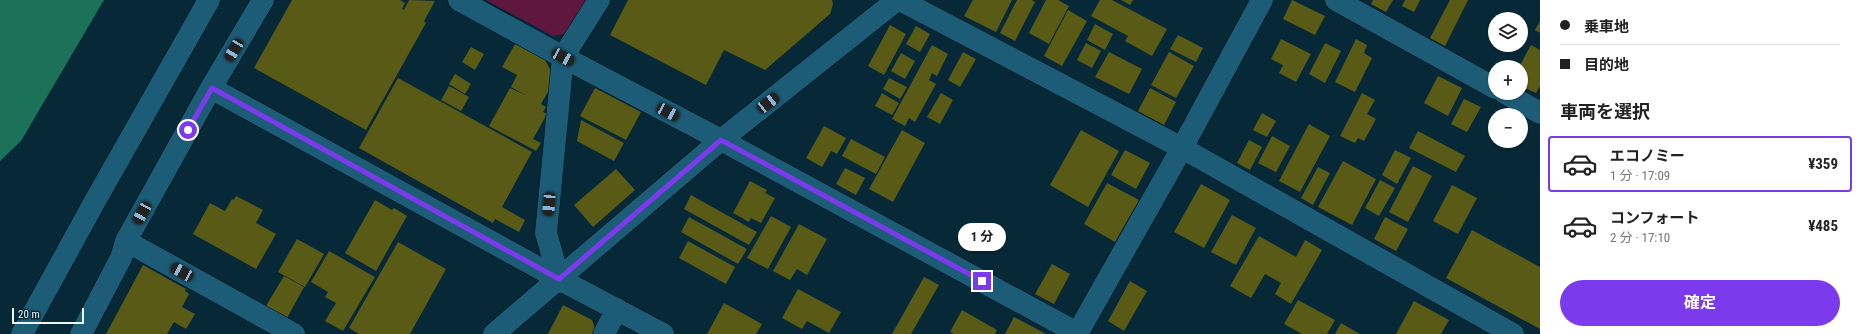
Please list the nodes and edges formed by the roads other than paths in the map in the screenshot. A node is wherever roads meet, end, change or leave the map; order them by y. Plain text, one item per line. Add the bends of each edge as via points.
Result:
1 (209, 0) edge
2 (263, 0) edge
3 (459, 0) edge
4 (599, 0) edge
5 (899, 0) edge
6 (1262, 0) edge
7 (1336, 0) edge
8 (563, 57) junction
9 (1488, 84) edge
10 (212, 88) junction
11 (1518, 100) edge
12 (1540, 112) edge
13 (721, 140) junction
14 (1182, 148) junction
15 (126, 241) junction
16 (559, 279) junction
17 (617, 309) junction
18 (22, 334) edge
19 (81, 334) edge
20 (294, 334) edge
21 (494, 334) edge
22 (604, 334) edge
23 (663, 334) edge
24 (1078, 334) edge
25 (1513, 334) edge

1 - 18 street via 98,194
2 - 10 street
3 - 8 street
4 - 8 street
5 - 13 street
5 - 14 street
6 - 14 street
7 - 9 street
8 - 13 street
8 - 16 street via 546,233
10 - 15 street
10 - 16 street
11 - 12 street
13 - 16 street
13 - 24 street
14 - 24 street
14 - 25 street
15 - 19 street via 120,258
15 - 20 street
16 - 17 street
16 - 21 street
17 - 22 street
17 - 23 street

